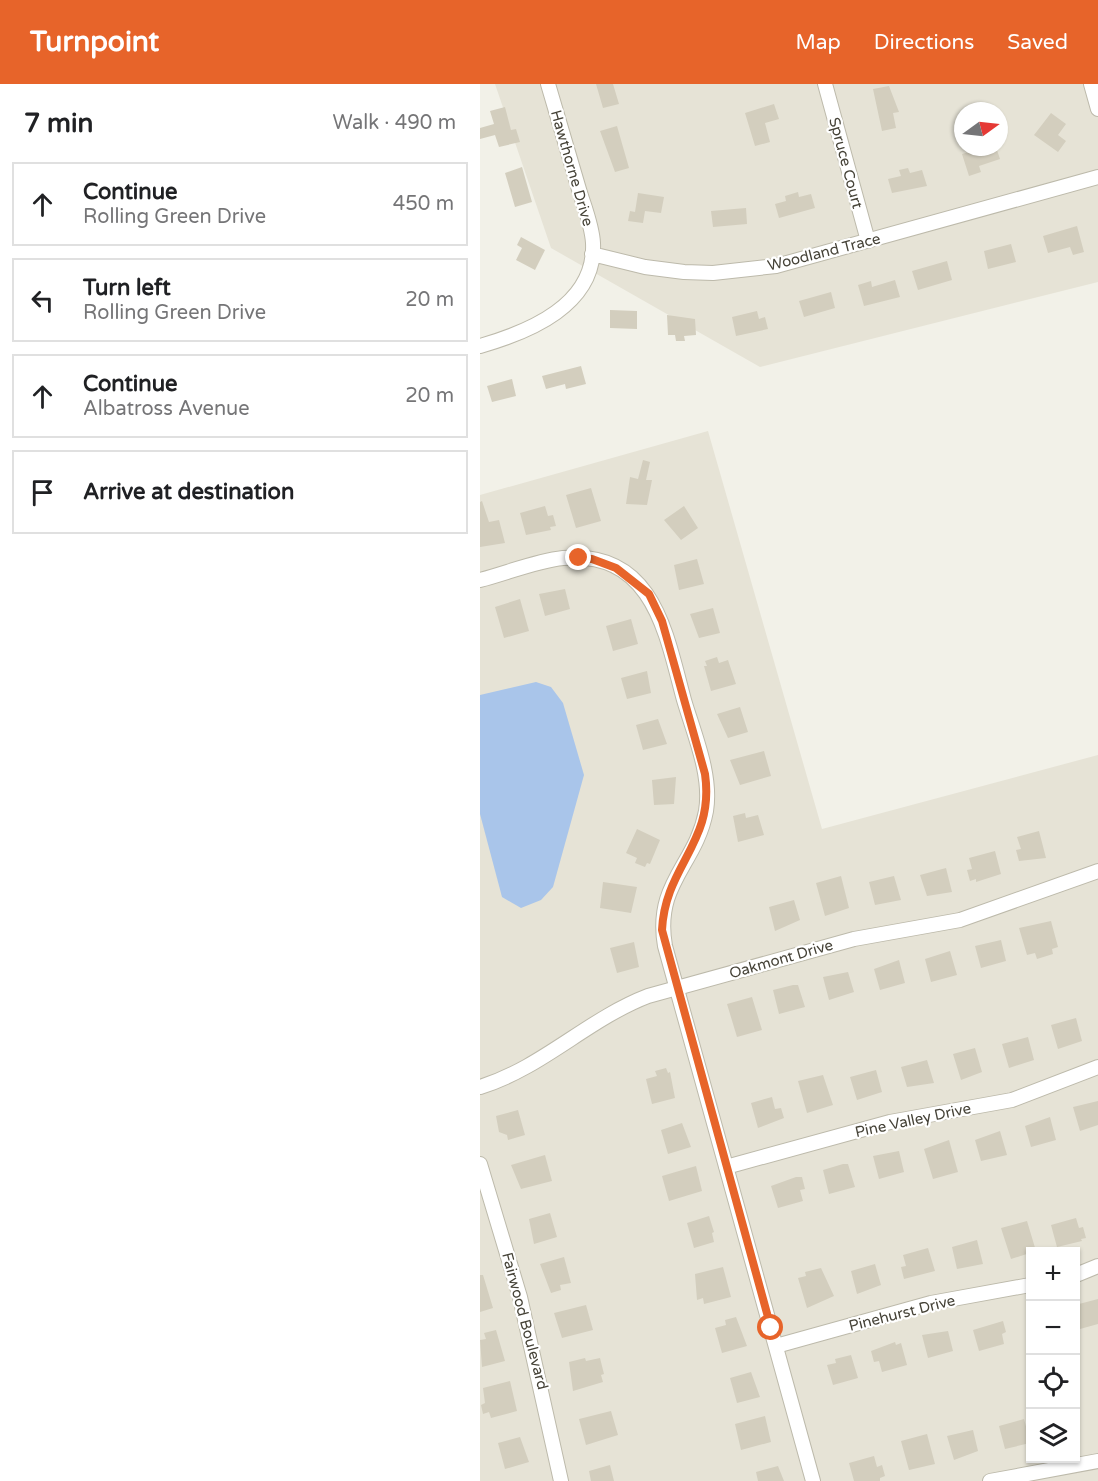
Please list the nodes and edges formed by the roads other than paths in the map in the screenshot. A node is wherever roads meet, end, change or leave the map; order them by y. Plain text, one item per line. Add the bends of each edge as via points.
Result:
1 (548, 84) edge
2 (825, 84) edge
3 (1091, 84) edge
4 (1098, 109) edge
5 (1098, 177) edge
6 (868, 241) junction
7 (592, 254) junction
8 (480, 346) edge
9 (480, 580) edge
10 (1098, 871) edge
11 (676, 988) junction
12 (1098, 1067) edge
13 (480, 1088) edge
14 (480, 1164) edge
15 (726, 1167) junction
16 (1098, 1266) edge
17 (1080, 1273) edge
18 (1026, 1287) edge
19 (776, 1346) junction
20 (1098, 1461) edge
21 (561, 1481) edge
22 (813, 1481) edge
23 (990, 1481) edge

1 - 7 street, Hawthorne Drive via 587,218
2 - 6 street, Spruce Court
3 - 4 street
5 - 6 street, Woodland Trace
6 - 7 street, Woodland Trace via 776,266 713,273 645,267
7 - 8 street via 587,275 564,307 535,325
9 - 11 street via 563,558 592,559 616,568 649,594 662,621 708,792 703,826 673,882 663,913 664,946
10 - 11 street, Oakmont Drive via 960,920 854,939
11 - 13 street, Oakmont Drive via 634,1002 520,1072
11 - 15 street
12 - 15 street, Pine Valley Drive via 1012,1100 890,1122
14 - 21 street, Fairwood Boulevard via 520,1297
15 - 19 street
16 - 17 street
18 - 19 street, Pinehurst Drive via 931,1303
19 - 22 street
20 - 23 street

